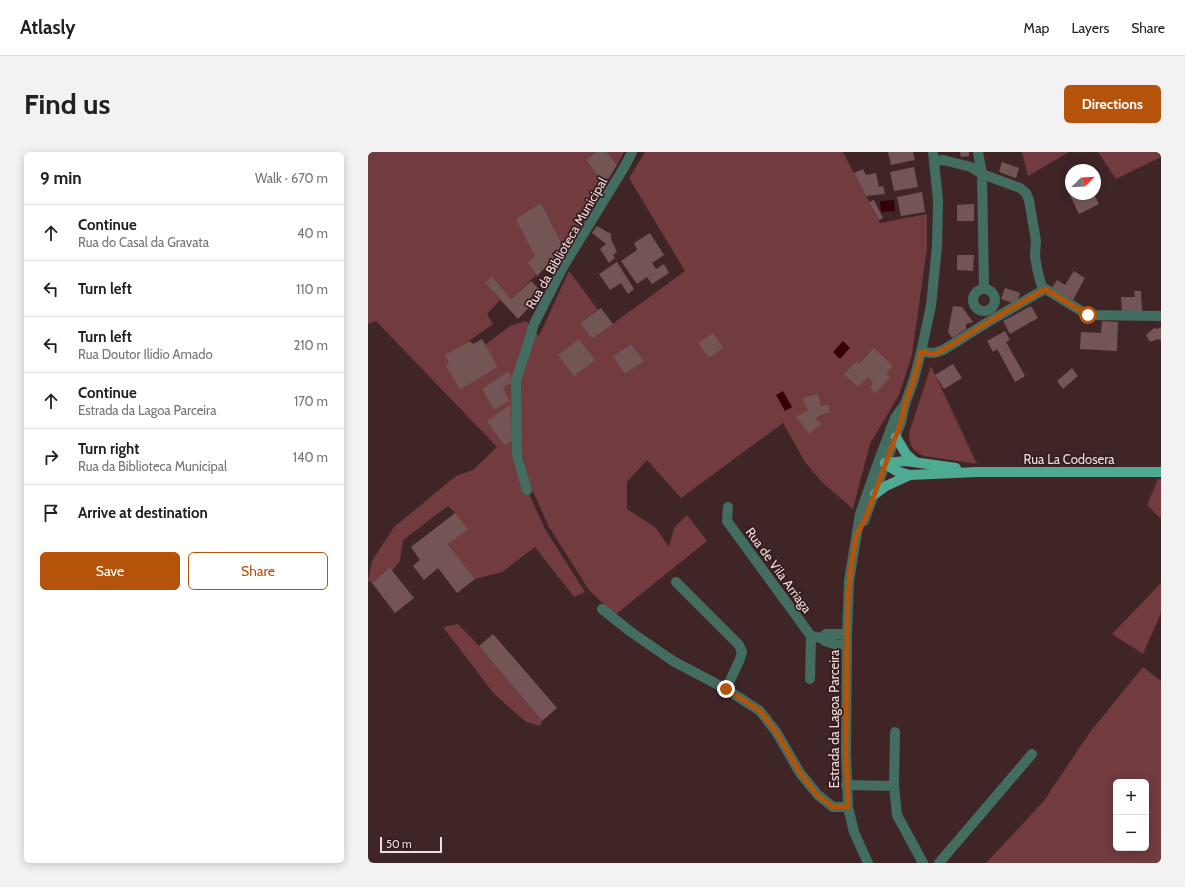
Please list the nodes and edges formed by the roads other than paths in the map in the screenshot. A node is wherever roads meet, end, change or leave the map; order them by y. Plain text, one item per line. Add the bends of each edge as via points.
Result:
1 (632, 152) edge
2 (978, 152) edge
3 (934, 156) edge
4 (982, 174) junction
5 (984, 288) dead end
6 (1045, 289) junction
7 (1161, 316) edge
8 (921, 352) junction
9 (905, 404) junction
10 (896, 437) junction
11 (882, 461) junction
12 (915, 462) junction
13 (977, 472) junction
14 (1161, 472) edge
15 (910, 475) junction
16 (527, 490) dead end
17 (875, 494) junction
18 (728, 507) dead end
19 (856, 536) junction
20 (676, 582) dead end
21 (602, 609) dead end
22 (847, 634) junction
23 (817, 637) junction
24 (847, 645) junction
25 (810, 678) dead end
26 (726, 689) junction
27 (895, 732) dead end
28 (1032, 754) dead end
29 (846, 785) junction
30 (894, 786) junction
31 (848, 807) junction
32 (868, 863) edge
33 (923, 863) edge
34 (939, 863) edge

1 - 16 street, Rua da Biblioteca Municipal via 534,324 516,381 517,455
2 - 4 street
3 - 4 street
3 - 8 street via 938,200 937,246 931,306
4 - 5 street
4 - 6 street via 1020,188 1026,193 1036,242 1038,273
6 - 7 street via 1088,315
6 - 8 street via 943,350 934,354
8 - 9 street
9 - 10 street
9 - 11 street via 895,418
10 - 11 street
10 - 12 main road via 906,454
11 - 12 main road
11 - 15 main road via 893,470
11 - 17 street
11 - 19 street, Estrada da Lagoa Parceira via 860,514
12 - 13 main road
13 - 14 main road, Rua La Codosera
13 - 15 main road
15 - 17 main road
17 - 19 street
18 - 23 street, Rua de Vila Arriaga via 727,521
19 - 22 street, Estrada da Lagoa Parceira via 848,596
20 - 26 street via 739,645 742,652 740,659
21 - 26 street via 672,661
22 - 23 street via 826,634
22 - 24 street, Estrada da Lagoa Parceira
23 - 24 street
23 - 25 street
24 - 29 street, Estrada da Lagoa Parceira
26 - 31 street via 760,711 818,796 833,807
27 - 30 street
28 - 34 street
29 - 30 street
29 - 31 street, Estrada da Lagoa Parceira
30 - 33 street via 898,815
31 - 32 street, Estrada da Lagoa Parceira via 854,832

